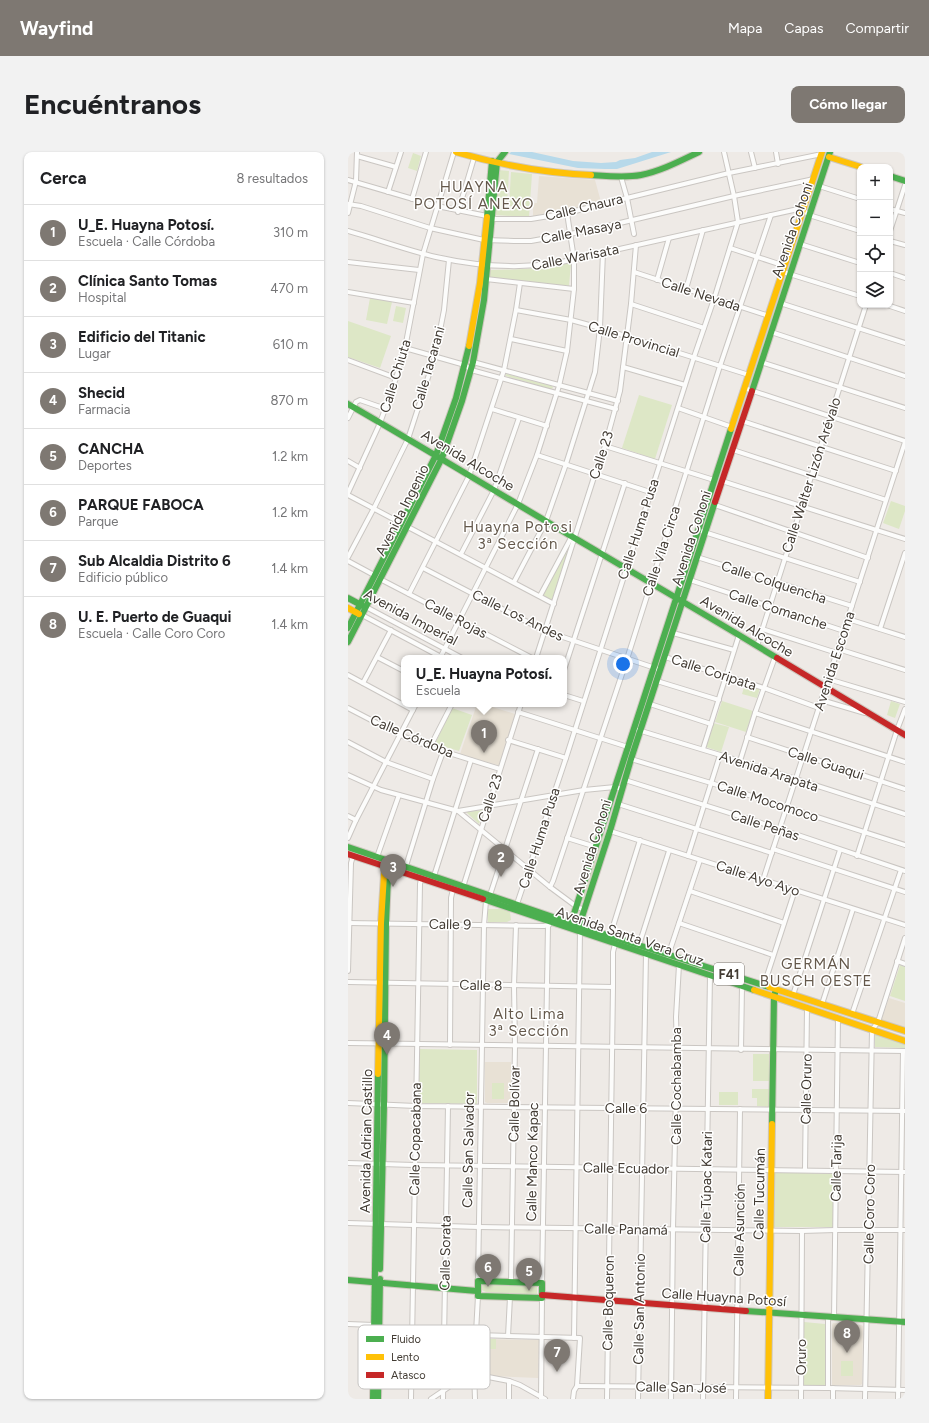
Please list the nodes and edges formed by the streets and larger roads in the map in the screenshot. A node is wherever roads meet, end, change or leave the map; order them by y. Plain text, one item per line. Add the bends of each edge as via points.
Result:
1 (401, 152) edge
2 (426, 152) edge
3 (455, 152) edge
4 (505, 152) edge
5 (699, 152) edge
6 (724, 152) edge
7 (751, 152) edge
8 (776, 152) edge
9 (801, 152) edge
10 (822, 153) edge
11 (357, 154) edge
12 (830, 154) edge
13 (474, 158) junction
14 (802, 158) junction
15 (495, 162) junction
16 (778, 164) junction
17 (857, 165) edge
18 (396, 167) junction
19 (755, 168) junction
20 (729, 174) junction
21 (621, 177) junction
22 (893, 177) edge
23 (814, 179) junction
24 (348, 180) edge
25 (905, 181) edge
26 (356, 182) junction
27 (905, 185) edge
28 (819, 186) junction
29 (388, 192) junction
30 (734, 196) junction
31 (627, 198) junction
32 (857, 198) edge
33 (412, 199) junction
34 (349, 204) edge
35 (436, 206) junction
36 (803, 210) junction
37 (893, 210) edge
38 (897, 211) junction
39 (458, 212) junction
40 (348, 213) edge
41 (905, 213) edge
42 (567, 214) junction
43 (771, 215) junction
44 (809, 215) junction
45 (489, 218) junction
46 (632, 220) junction
47 (738, 222) junction
48 (893, 222) edge
49 (430, 228) junction
50 (703, 230) junction
51 (857, 230) edge
52 (348, 231) edge
53 (570, 234) junction
54 (634, 234) dead end
55 (669, 238) junction
56 (487, 240) junction
57 (893, 242) edge
58 (800, 244) junction
59 (636, 245) junction
60 (905, 245) edge
61 (730, 248) junction
62 (603, 252) junction
63 (423, 254) junction
64 (756, 256) junction
65 (574, 259) junction
66 (449, 260) junction
67 (348, 262) edge
68 (857, 262) edge
69 (485, 265) junction
70 (785, 266) junction
71 (419, 270) junction
72 (634, 272) junction
73 (786, 273) junction
74 (893, 274) edge
75 (905, 278) edge
76 (486, 279) junction
77 (657, 280) junction
78 (520, 283) junction
79 (574, 289) junction
80 (686, 289) junction
81 (348, 292) edge
82 (857, 295) edge
83 (714, 299) junction
84 (414, 303) junction
85 (780, 303) junction
86 (631, 304) junction
87 (740, 307) junction
88 (893, 307) edge
89 (865, 308) edge
90 (516, 310) junction
91 (905, 311) edge
92 (768, 316) junction
93 (571, 320) junction
94 (600, 328) junction
95 (704, 328) junction
96 (859, 329) junction
97 (770, 332) junction
98 (627, 335) junction
99 (511, 338) junction
100 (905, 344) edge
101 (405, 348) junction
102 (567, 350) junction
103 (435, 356) junction
104 (694, 357) junction
105 (849, 358) junction
106 (348, 360) edge
107 (473, 362) junction
108 (761, 362) junction
109 (465, 365) junction
110 (623, 366) junction
111 (720, 366) junction
112 (471, 370) junction
113 (504, 370) junction
114 (749, 375) junction
115 (905, 376) edge
116 (502, 377) junction
117 (396, 378) junction
118 (685, 385) junction
119 (559, 386) junction
120 (840, 386) junction
121 (744, 388) junction
122 (752, 391) junction
123 (557, 392) junction
124 (588, 393) junction
125 (586, 401) junction
126 (618, 401) junction
127 (351, 405) edge
128 (678, 408) junction
129 (905, 408) edge
130 (386, 409) junction
131 (492, 409) junction
132 (616, 409) junction
133 (704, 417) junction
134 (830, 417) junction
135 (348, 418) edge
136 (519, 418) junction
137 (742, 421) junction
138 (380, 423) junction
139 (547, 426) junction
140 (732, 427) junction
141 (408, 439) junction
142 (905, 442) edge
143 (605, 446) junction
144 (821, 447) junction
145 (732, 450) junction
146 (436, 455) junction
147 (537, 455) junction
148 (442, 458) junction
149 (348, 461) edge
150 (660, 463) junction
151 (566, 464) junction
152 (360, 468) junction
153 (896, 471) junction
154 (687, 472) junction
155 (595, 474) junction
156 (811, 475) junction
157 (469, 476) junction
158 (714, 480) junction
159 (722, 481) junction
160 (625, 483) junction
161 (494, 490) junction
162 (650, 492) junction
163 (348, 494) edge
164 (886, 500) junction
165 (518, 504) junction
166 (715, 505) junction
167 (801, 506) junction
168 (374, 508) junction
169 (546, 521) junction
170 (401, 523) junction
171 (408, 527) junction
172 (698, 530) junction
173 (876, 530) junction
174 (706, 532) junction
175 (793, 532) junction
176 (573, 537) junction
177 (905, 540) edge
178 (437, 542) junction
179 (905, 553) edge
180 (461, 554) junction
181 (601, 554) junction
182 (348, 557) edge
183 (697, 557) junction
184 (785, 558) junction
185 (868, 558) junction
186 (348, 561) edge
187 (486, 567) junction
188 (423, 568) junction
189 (626, 569) junction
190 (374, 575) junction
191 (380, 579) junction
192 (690, 580) junction
193 (514, 582) junction
194 (777, 582) junction
195 (860, 582) junction
196 (650, 583) junction
197 (473, 593) junction
198 (409, 594) junction
199 (540, 596) junction
200 (348, 598) edge
201 (676, 598) junction
202 (683, 602) junction
203 (554, 604) junction
204 (363, 606) junction
205 (769, 606) junction
206 (852, 606) junction
207 (348, 608) edge
208 (359, 614) junction
209 (460, 619) junction
210 (848, 619) junction
211 (348, 628) edge
212 (762, 629) junction
213 (880, 629) junction
214 (391, 630) junction
215 (545, 631) junction
216 (844, 631) junction
217 (673, 633) junction
218 (739, 635) junction
219 (905, 637) edge
220 (574, 641) junction
221 (348, 642) edge
222 (757, 646) junction
223 (445, 649) junction
224 (600, 649) junction
225 (734, 650) junction
226 (837, 651) junction
227 (436, 655) edge
228 (442, 655) edge
229 (456, 655) edge
230 (526, 655) edge
231 (537, 655) edge
232 (377, 657) junction
233 (665, 657) junction
234 (775, 657) junction
235 (627, 659) junction
236 (567, 661) edge
237 (654, 667) junction
238 (401, 669) edge
239 (661, 670) junction
240 (905, 670) edge
241 (348, 675) edge
242 (726, 676) junction
243 (828, 679) junction
244 (657, 681) junction
245 (363, 683) junction
246 (826, 687) junction
247 (764, 688) junction
248 (567, 696) edge
249 (719, 700) junction
250 (822, 700) junction
251 (583, 701) junction
252 (905, 702) edge
253 (401, 704) edge
254 (650, 704) junction
255 (407, 707) edge
256 (414, 707) edge
257 (450, 707) edge
258 (520, 707) edge
259 (348, 708) edge
260 (819, 708) junction
261 (905, 709) edge
262 (413, 710) junction
263 (518, 712) junction
264 (755, 713) junction
265 (872, 715) junction
266 (711, 724) junction
267 (634, 728) junction
268 (574, 729) junction
269 (897, 730) junction
270 (641, 731) junction
271 (811, 732) junction
272 (400, 735) junction
273 (905, 735) edge
274 (747, 737) junction
275 (600, 738) junction
276 (508, 740) junction
277 (348, 742) edge
278 (430, 747) junction
279 (628, 747) junction
280 (538, 749) junction
281 (703, 749) junction
282 (443, 752) junction
283 (720, 755) junction
284 (803, 756) junction
285 (888, 757) junction
286 (566, 758) junction
287 (631, 759) junction
288 (471, 760) junction
289 (740, 761) junction
290 (386, 762) junction
291 (905, 762) edge
292 (500, 768) junction
293 (348, 775) edge
294 (433, 779) junction
295 (796, 779) junction
296 (625, 780) junction
297 (881, 781) junction
298 (711, 783) junction
299 (373, 787) junction
300 (614, 787) junction
301 (622, 789) junction
302 (905, 789) edge
303 (584, 790) junction
304 (399, 795) junction
305 (552, 796) junction
306 (522, 799) junction
307 (426, 802) junction
308 (618, 804) junction
309 (873, 804) junction
310 (488, 805) junction
311 (704, 805) junction
312 (787, 807) junction
313 (456, 810) junction
314 (905, 814) edge
315 (348, 816) edge
316 (356, 820) junction
317 (602, 828) junction
318 (480, 829) junction
319 (696, 829) junction
320 (780, 829) junction
321 (610, 830) junction
322 (865, 831) junction
323 (348, 838) edge
324 (567, 838) junction
325 (640, 840) junction
326 (905, 845) edge
327 (348, 847) edge
328 (596, 847) junction
329 (505, 850) junction
330 (840, 850) junction
331 (669, 851) junction
332 (772, 851) junction
333 (350, 855) edge
334 (688, 856) junction
335 (857, 856) junction
336 (377, 857) junction
337 (700, 860) junction
338 (350, 863) edge
339 (388, 864) junction
340 (406, 866) junction
341 (529, 869) junction
342 (834, 869) junction
343 (903, 871) edge
344 (434, 876) junction
345 (421, 879) junction
346 (763, 880) junction
347 (550, 886) junction
348 (894, 888) junction
349 (452, 889) junction
350 (462, 889) junction
351 (795, 890) junction
352 (690, 892) junction
353 (905, 892) edge
354 (488, 898) junction
355 (824, 900) junction
356 (517, 904) junction
357 (577, 907) junction
358 (853, 909) junction
359 (585, 910) junction
360 (884, 918) junction
361 (349, 923) edge
362 (384, 923) junction
363 (679, 923) junction
364 (784, 923) junction
365 (419, 924) junction
366 (451, 924) junction
367 (550, 924) junction
368 (484, 925) junction
369 (516, 925) junction
370 (570, 926) junction
371 (905, 926) edge
372 (580, 929) junction
373 (610, 936) junction
374 (905, 938) edge
375 (615, 944) junction
376 (639, 945) junction
377 (646, 954) junction
378 (773, 955) junction
379 (667, 958) junction
380 (897, 961) junction
381 (905, 964) edge
382 (679, 965) junction
383 (348, 971) edge
384 (710, 976) junction
385 (348, 982) edge
386 (383, 984) junction
387 (418, 984) junction
388 (450, 984) junction
389 (482, 985) junction
390 (764, 985) junction
391 (514, 986) junction
392 (548, 986) junction
393 (742, 986) junction
394 (579, 987) junction
395 (613, 987) junction
396 (776, 989) junction
397 (793, 995) junction
398 (774, 997) junction
399 (822, 1004) junction
400 (807, 1008) junction
401 (852, 1014) junction
402 (838, 1018) junction
403 (878, 1022) junction
404 (872, 1030) junction
405 (905, 1031) edge
406 (905, 1041) edge
407 (348, 1043) edge
408 (382, 1043) junction
409 (416, 1044) junction
410 (450, 1045) junction
411 (482, 1045) junction
412 (515, 1046) junction
413 (547, 1046) junction
414 (579, 1047) junction
415 (611, 1047) junction
416 (645, 1048) junction
417 (677, 1048) junction
418 (710, 1049) junction
419 (741, 1050) junction
420 (774, 1050) junction
421 (871, 1050) junction
422 (806, 1051) junction
423 (838, 1051) junction
424 (904, 1051) edge
425 (348, 1103) edge
426 (382, 1105) junction
427 (416, 1106) junction
428 (448, 1106) junction
429 (481, 1107) junction
430 (514, 1107) junction
431 (545, 1107) junction
432 (577, 1107) junction
433 (610, 1108) junction
434 (644, 1108) junction
435 (676, 1108) junction
436 (708, 1108) junction
437 (740, 1108) junction
438 (772, 1109) junction
439 (805, 1110) junction
440 (837, 1110) junction
441 (870, 1111) junction
442 (904, 1111) edge
443 (348, 1163) edge
444 (380, 1164) junction
445 (414, 1165) junction
446 (448, 1165) junction
447 (480, 1166) junction
448 (513, 1166) junction
449 (544, 1166) junction
450 (577, 1167) junction
451 (610, 1168) junction
452 (642, 1168) junction
453 (707, 1168) junction
454 (675, 1169) junction
455 (740, 1169) junction
456 (772, 1169) junction
457 (805, 1170) junction
458 (836, 1170) junction
459 (869, 1171) junction
460 (903, 1172) edge
461 (348, 1223) edge
462 (378, 1224) junction
463 (413, 1224) junction
464 (446, 1225) junction
465 (478, 1227) junction
466 (512, 1227) junction
467 (543, 1228) junction
468 (576, 1228) junction
469 (609, 1228) junction
470 (640, 1229) junction
471 (673, 1229) junction
472 (706, 1230) junction
473 (738, 1230) junction
474 (770, 1230) junction
475 (836, 1230) junction
476 (869, 1230) junction
477 (903, 1230) edge
478 (802, 1231) junction
479 (348, 1280) edge
480 (478, 1281) junction
481 (511, 1282) junction
482 (377, 1283) junction
483 (542, 1283) junction
484 (412, 1285) junction
485 (445, 1288) junction
486 (478, 1293) junction
487 (510, 1297) junction
488 (542, 1297) junction
489 (574, 1297) junction
490 (608, 1300) junction
491 (640, 1303) junction
492 (673, 1305) junction
493 (704, 1307) junction
494 (737, 1310) junction
495 (769, 1312) junction
496 (801, 1315) junction
497 (831, 1318) junction
498 (866, 1320) junction
499 (898, 1322) junction
500 (905, 1322) edge
501 (348, 1324) edge
502 (362, 1325) edge
503 (377, 1325) edge
504 (411, 1325) edge
505 (444, 1325) edge
506 (477, 1325) edge
507 (490, 1335) edge
508 (508, 1336) junction
509 (541, 1337) junction
510 (574, 1338) junction
511 (490, 1377) edge
512 (509, 1381) junction
513 (577, 1386) junction
514 (607, 1386) junction
515 (638, 1386) junction
516 (671, 1387) junction
517 (702, 1387) junction
518 (736, 1387) junction
519 (768, 1388) junction
520 (801, 1388) junction
521 (830, 1388) junction
522 (374, 1389) edge
523 (378, 1389) edge
524 (446, 1389) edge
525 (475, 1389) edge
526 (865, 1389) junction
527 (898, 1390) junction
528 (905, 1390) edge
529 (443, 1391) junction
530 (542, 1398) edge
531 (373, 1399) edge
532 (378, 1399) edge
533 (431, 1399) edge
534 (443, 1399) edge
535 (475, 1399) edge
536 (509, 1399) edge
537 (573, 1399) edge
538 (607, 1399) edge
539 (638, 1399) edge
540 (671, 1399) edge
541 (703, 1399) edge
542 (736, 1399) edge
543 (768, 1399) edge
544 (801, 1399) edge
545 (833, 1399) edge
546 (865, 1399) edge
547 (898, 1399) edge

1 - 18 street
2 - 33 street
3 - 13 street
3 - 35 street, Calle Chiuta
4 - 15 street
5 - 21 street via 650,172
6 - 20 street, Calle Huma Pusa
7 - 19 street
8 - 16 street
9 - 14 street
10 - 14 street, Calle Chaura
10 - 23 street, Avenida Cohoni
11 - 18 street
11 - 26 street
12 - 17 street
12 - 28 street, Avenida Cohoni
13 - 15 street
13 - 39 street
14 - 16 street, Calle Chaura
15 - 21 street via 564,173
15 - 45 street
16 - 19 street, Calle Chaura
18 - 29 street
19 - 20 street, Calle Chaura
20 - 30 street, Calle Huma Pusa
20 - 31 street, Calle Chaura
21 - 31 street
22 - 25 street
23 - 30 street, Calle Masaya
23 - 36 street, Avenida Cohoni
24 - 26 street, Calle Chaura
26 - 29 street, Calle Chaura
26 - 34 street
27 - 38 street
28 - 32 street
28 - 44 street, Avenida Cohoni
29 - 33 street, Calle Chaura
30 - 46 street, Calle Masaya
30 - 47 street, Calle Huma Pusa
31 - 42 street, Calle Chaura
31 - 46 street
33 - 35 street, Calle Chaura
34 - 40 street
34 - 49 street, Calle Masaya
35 - 39 street, Calle Chaura
35 - 49 street, Calle Chiuta
36 - 43 street, Calle Warisata
36 - 44 street
36 - 70 street, Avenida Cohoni
37 - 38 street
38 - 41 street
38 - 48 street
39 - 45 street, Calle Chaura
42 - 45 street, Calle Chaura via 531,219
42 - 53 street
43 - 47 street, Calle Warisata
43 - 64 street, Calle Vila Circa
44 - 51 street
44 - 58 street, Avenida Cohoni
45 - 56 street
46 - 53 street, Calle Masaya
46 - 54 street
47 - 50 street, Calle Warisata
47 - 61 street, Calle Huma Pusa
49 - 56 street, Calle Masaya
49 - 63 street, Calle Chiuta
50 - 55 street, Calle Warisata
50 - 80 street
52 - 63 street, Calle Warisata
53 - 56 street, Calle Masaya via 531,241
53 - 65 street
55 - 59 street, Calle Warisata
55 - 77 street
56 - 69 street
57 - 60 street
58 - 68 street
58 - 73 street, Avenida Cohoni
59 - 62 street, Calle Warisata
59 - 72 street, Calle 23
61 - 64 street
61 - 83 street, Calle Huma Pusa
62 - 65 street, Calle Warisata
62 - 94 street
63 - 66 street, Calle Warisata
63 - 71 street, Calle Chiuta
64 - 70 street
64 - 87 street, Calle Vila Circa
65 - 69 street, Calle Warisata via 517,267
65 - 79 street
66 - 69 street, Calle Warisata
66 - 103 street, Calle Tacarani via 444,310
67 - 71 street
69 - 76 street, Avenida Ingenio
69 - 109 street, Avenida Ingenio
70 - 73 street, Avenida Cohoni
71 - 84 street, Calle Chiuta
72 - 77 street, Calle Nevada
72 - 86 street, Calle 23
73 - 82 street
73 - 85 street, Avenida Cohoni
73 - 92 street, Avenida Cohoni
74 - 75 street
76 - 78 street
76 - 107 street, Avenida Ingenio
77 - 80 street, Calle Nevada
78 - 79 street
78 - 90 street
79 - 93 street
80 - 83 street, Calle Nevada
81 - 84 street
83 - 87 street, Calle Nevada
83 - 95 street, Calle Huma Pusa
84 - 101 street, Calle Chiuta
85 - 96 street
85 - 97 street, Avenida Cohoni
86 - 95 street
86 - 98 street, Calle 23
87 - 92 street, Calle Nevada
87 - 111 street, Calle Vila Circa
88 - 91 street
89 - 96 street, Calle Walter Lizón Arévalo
90 - 93 street, Calle Provincial
90 - 99 street
92 - 114 street, Avenida Cohoni
93 - 94 street, Calle Provincial
93 - 102 street
94 - 98 street, Calle Provincial
94 - 124 street via 595,372
95 - 104 street, Calle Huma Pusa
96 - 100 street
96 - 105 street, Calle Walter Lizón Arévalo
97 - 105 street
97 - 108 street, Avenida Cohoni
98 - 104 street, Calle Provincial
98 - 110 street, Calle 23
99 - 102 street
99 - 113 street
101 - 103 street
101 - 117 street, Calle Chiuta
102 - 119 street
103 - 109 street
103 - 141 street, Calle Tacarani
104 - 111 street, Calle Provincial
104 - 118 street, Calle Huma Pusa
105 - 115 street
105 - 120 street, Calle Walter Lizón Arévalo
106 - 117 street
107 - 109 street
107 - 112 street, Avenida Ingenio
107 - 113 street
108 - 120 street
108 - 122 street, Avenida Cohoni
109 - 112 street
109 - 146 street, Avenida Ingenio
110 - 118 street
110 - 126 street, Calle 23
111 - 114 street, Calle Provincial
111 - 133 street, Calle Vila Circa
112 - 116 street
112 - 148 street, Avenida Ingenio
113 - 116 street
113 - 119 street
114 - 121 street, Avenida Cohoni
116 - 123 street
116 - 131 street
117 - 130 street, Calle Chiuta
118 - 128 street, Calle Huma Pusa
119 - 123 street
119 - 124 street
120 - 129 street
120 - 134 street, Calle Walter Lizón Arévalo
121 - 122 street
121 - 140 street, Avenida Cohoni
122 - 134 street
122 - 137 street, Avenida Cohoni
123 - 125 street
123 - 139 street
124 - 125 street
124 - 126 street
125 - 132 street
125 - 151 street
126 - 132 street, Calle 23
127 - 130 street via 362,400
127 - 135 street
127 - 138 street, Avenida Alcoche
128 - 133 street
128 - 150 street, Calle Huma Pusa
130 - 138 street, Calle Chiuta
131 - 136 street
131 - 157 street
132 - 143 street, Calle 23
133 - 140 street
133 - 154 street, Calle Vila Circa
134 - 142 street
134 - 144 street, Calle Walter Lizón Arévalo
136 - 139 street
136 - 161 street
137 - 144 street
137 - 145 street, Avenida Cohoni
138 - 141 street, Avenida Alcoche
138 - 152 street, Calle Chiuta
139 - 147 street
140 - 158 street, Avenida Cohoni
141 - 146 street, Avenida Alcoche
141 - 168 street, Calle Tacarani
142 - 153 street, Avenida Escoma
143 - 150 street
143 - 155 street, Calle 23
144 - 153 street
144 - 156 street, Calle Walter Lizón Arévalo
145 - 156 street
145 - 159 street, Avenida Cohoni
146 - 148 street, Avenida Alcoche
146 - 170 street, Avenida Ingenio
147 - 151 street
147 - 165 street
148 - 157 street, Avenida Alcoche
148 - 171 street, Avenida Ingenio
149 - 152 street
150 - 154 street
150 - 162 street, Calle Huma Pusa
151 - 155 street
151 - 169 street
152 - 163 street, Calle Chiuta
153 - 164 street, Avenida Escoma
154 - 158 street
154 - 196 street, Calle Vila Circa
155 - 160 street
155 - 176 street, Calle 23
156 - 164 street
156 - 167 street, Calle Walter Lizón Arévalo
157 - 161 street, Avenida Alcoche
157 - 178 street
158 - 172 street, Avenida Cohoni
159 - 166 street, Avenida Cohoni
159 - 167 street
160 - 162 street
160 - 181 street
161 - 165 street, Avenida Alcoche
161 - 180 street
162 - 189 street, Calle Huma Pusa
163 - 168 street
164 - 173 street, Avenida Escoma
165 - 169 street, Avenida Alcoche
165 - 187 street
166 - 174 street, Avenida Cohoni
166 - 175 street
167 - 173 street
167 - 175 street, Calle Walter Lizón Arévalo
168 - 170 street
168 - 182 street, Calle Tacarani
169 - 176 street, Avenida Alcoche
169 - 193 street
170 - 190 street, Avenida Ingenio
171 - 178 street
171 - 191 street, Avenida Ingenio
172 - 174 street
172 - 201 street, Avenida Cohoni
173 - 177 street
173 - 185 street, Avenida Escoma
174 - 183 street, Avenida Cohoni
174 - 184 street
175 - 184 street, Calle Walter Lizón Arévalo
175 - 185 street
176 - 181 street, Avenida Alcoche
176 - 199 street
176 - 203 street, Calle 23
178 - 180 street
178 - 188 street
179 - 213 street
180 - 187 street
181 - 189 street, Avenida Alcoche
181 - 220 street
183 - 192 street, Avenida Cohoni
183 - 194 street, Calle Colquencha
184 - 194 street, Calle Walter Lizón Arévalo
184 - 195 street
185 - 195 street, Avenida Escoma
186 - 190 street
187 - 193 street
187 - 197 street
188 - 197 street, Calle Los Andes
188 - 198 street
189 - 196 street, Avenida Alcoche
189 - 224 street, Calle Huma Pusa
190 - 204 street, Avenida Ingenio
191 - 198 street, Calle Rojas
191 - 204 street, Avenida Ingenio
192 - 202 street, Avenida Cohoni
192 - 205 street, Calle Comanche
193 - 199 street
194 - 205 street, Calle Walter Lizón Arévalo
194 - 206 street, Calle Colquencha
195 - 206 street, Avenida Escoma
196 - 201 street, Avenida Alcoche
196 - 235 street, Calle Vila Circa
197 - 209 street
197 - 215 street, Calle Los Andes
198 - 209 street, Calle Rojas
199 - 203 street
200 - 204 street, Avenida Imperial
201 - 202 street, Avenida Alcoche
201 - 237 street, Avenida Cohoni
202 - 217 street, Avenida Cohoni
202 - 218 street, Avenida Alcoche
203 - 215 street, Calle 23
204 - 208 street, Avenida Ingenio
204 - 223 street, Avenida Imperial
205 - 212 street, Calle Walter Lizón Arévalo
205 - 216 street, Calle Comanche
206 - 210 street, Avenida Escoma
207 - 208 street, Avenida Imperial
208 - 211 street, Avenida Ingenio
208 - 214 street, Avenida Imperial
208 - 221 street, Avenida Ingenio
209 - 223 street
209 - 230 street, Calle Rojas
210 - 213 street
210 - 216 street, Avenida Escoma
212 - 222 street, Calle Walter Lizón Arévalo
212 - 226 street
213 - 219 street
214 - 227 street, Avenida Imperial
214 - 232 street
215 - 220 street, Calle Los Andes
215 - 231 street, Calle 23
216 - 226 street, Avenida Escoma
217 - 225 street
217 - 233 street, Avenida Cohoni
218 - 222 street, Avenida Alcoche
218 - 225 street
220 - 224 street, Calle Los Andes
220 - 236 street
222 - 234 street, Avenida Alcoche
223 - 228 street
223 - 229 street, Avenida Imperial
224 - 235 street, Calle Los Andes
224 - 251 street, Calle Huma Pusa
225 - 242 street
226 - 240 street
226 - 243 street, Avenida Escoma
232 - 238 street
232 - 245 street
233 - 239 street, Avenida Cohoni
233 - 242 street, Calle Coripata
234 - 246 street, Avenida Alcoche
234 - 247 street
235 - 237 street, Calle Los Andes
235 - 275 street, Calle Vila Circa
237 - 239 street, Calle Los Andes
237 - 267 street, Avenida Cohoni
239 - 244 street, Avenida Cohoni
241 - 245 street
242 - 247 street, Calle Coripata
242 - 249 street
243 - 246 street, Avenida Escoma
243 - 252 street
244 - 249 street
244 - 254 street, Avenida Cohoni
245 - 253 street
246 - 250 street, Avenida Escoma
246 - 265 street, Avenida Alcoche
247 - 260 street, Calle Coripata
247 - 264 street
248 - 251 street
249 - 266 street
250 - 260 street, Avenida Escoma
250 - 265 street
251 - 268 street, Calle Huma Pusa
254 - 266 street
254 - 270 street, Avenida Cohoni
255 - 262 street
256 - 262 street
257 - 278 street
258 - 263 street, Calle 23
259 - 272 street, Calle Córdoba
260 - 271 street, Avenida Escoma
261 - 269 street
262 - 272 street
263 - 268 street
263 - 276 street, Calle 23
264 - 271 street
264 - 274 street
265 - 269 street, Avenida Alcoche
266 - 281 street
267 - 270 street, Avenida Arapata
267 - 279 street, Avenida Cohoni
268 - 275 street
268 - 286 street, Calle Huma Pusa
269 - 273 street, Avenida Alcoche
269 - 285 street
270 - 281 street, Avenida Arapata
270 - 287 street, Avenida Cohoni
271 - 284 street, Avenida Escoma
271 - 285 street
272 - 278 street, Calle Córdoba
272 - 290 street
274 - 284 street, Calle Guaqui
274 - 289 street
275 - 279 street
275 - 303 street, Calle Vila Circa
276 - 280 street
276 - 292 street, Calle 23
277 - 290 street
278 - 282 street, Calle Córdoba
279 - 300 street, Avenida Cohoni
280 - 286 street
280 - 306 street, Calle San Salvador
281 - 283 street, Avenida Arapata
282 - 288 street, Calle Córdoba
282 - 294 street
283 - 289 street, Avenida Arapata
283 - 298 street
284 - 295 street, Avenida Escoma
284 - 297 street, Calle Guaqui
285 - 291 street
285 - 297 street
286 - 305 street, Calle Huma Pusa
287 - 296 street, Avenida Cohoni
287 - 298 street, Calle Mocomoco
288 - 292 street, Calle Córdoba
288 - 313 street
289 - 295 street, Avenida Arapata
290 - 294 street
290 - 299 street
292 - 310 street, Calle 23
293 - 299 street
294 - 307 street
295 - 309 street, Avenida Arapata
295 - 312 street, Avenida Escoma
296 - 301 street, Avenida Cohoni
296 - 311 street, Calle Peñas
297 - 302 street, Calle Guaqui
297 - 309 street
298 - 311 street
298 - 312 street, Calle Mocomoco
299 - 304 street
299 - 316 street
300 - 301 street
300 - 303 street
300 - 317 street, Avenida Cohoni
301 - 308 street, Avenida Cohoni
303 - 305 street
303 - 324 street, Calle Vila Circa
304 - 307 street
304 - 336 street
305 - 306 street
305 - 341 street, Calle Huma Pusa
306 - 310 street
306 - 329 street, Calle San Salvador
307 - 313 street
307 - 340 street
308 - 319 street
308 - 321 street, Avenida Cohoni
309 - 314 street, Avenida Arapata
309 - 322 street
310 - 313 street
310 - 318 street, Calle 23
311 - 319 street
311 - 320 street, Calle Peñas
312 - 320 street, Avenida Escoma
312 - 322 street, Calle Mocomoco
313 - 318 street
313 - 344 street
315 - 316 street
316 - 323 street
317 - 321 street, Calle Ayo Ayo
317 - 328 street, Avenida Cohoni
318 - 329 street
318 - 350 street, Calle 23
319 - 332 street
319 - 334 street
320 - 330 street, Calle Peñas
320 - 332 street, Avenida Escoma
321 - 325 street, Calle Ayo Ayo
321 - 359 street, Avenida Cohoni
322 - 326 street, Calle Mocomoco
322 - 335 street
324 - 328 street
324 - 347 street, Calle Vila Circa
325 - 331 street, Calle Ayo Ayo
325 - 373 street
327 - 336 street, Avenida Santa Vera Cruz / F41
328 - 357 street, Avenida Cohoni
329 - 341 street
329 - 354 street, Calle San Salvador
330 - 335 street, Calle Peñas
330 - 342 street
331 - 334 street, Calle Ayo Ayo
331 - 376 street
332 - 342 street
332 - 346 street, Avenida Escoma
333 - 338 street
333 - 339 street, Avenida Santa Vera Cruz / F41
334 - 337 street, Calle Ayo Ayo
335 - 343 street, Calle Peñas
336 - 339 street, Avenida Santa Vera Cruz / F41
337 - 346 street, Calle Ayo Ayo
337 - 352 street
338 - 361 street
339 - 340 street, Avenida Santa Vera Cruz / F41
339 - 345 street, Avenida Santa Vera Cruz / F41
339 - 362 street, Avenida Adrian Castillo
340 - 344 street, Avenida Santa Vera Cruz / F41
341 - 347 street
341 - 356 street, Calle Huma Pusa
342 - 348 street
342 - 355 street
343 - 348 street
344 - 350 street, Avenida Santa Vera Cruz / F41
345 - 349 street, Avenida Santa Vera Cruz / F41
345 - 365 street, Calle Copacabana
346 - 351 street, Calle Ayo Ayo
347 - 357 street
348 - 353 street
348 - 360 street
349 - 350 street, Avenida Santa Vera Cruz / F41
349 - 366 street
350 - 354 street, Avenida Santa Vera Cruz / F41
351 - 355 street, Calle Ayo Ayo
351 - 364 street
352 - 363 street
352 - 364 street
354 - 356 street, Avenida Santa Vera Cruz / F41
354 - 367 street, Avenida Santa Vera Cruz / F41
354 - 368 street, Calle San Salvador
355 - 358 street, Calle Ayo Ayo
355 - 397 street
356 - 370 street, Avenida Santa Vera Cruz / F41
357 - 359 street
357 - 370 street, Avenida Cohoni
358 - 360 street, Calle Ayo Ayo
358 - 399 street
359 - 372 street, Avenida Cohoni
360 - 371 street, Calle Ayo Ayo
360 - 401 street
361 - 362 street, Calle 9
361 - 383 street
362 - 365 street, Calle 9
362 - 386 street, Avenida Adrian Castillo
363 - 378 street
363 - 379 street
364 - 378 street
365 - 366 street, Calle 9
365 - 387 street, Calle Copacabana
366 - 368 street, Calle 9
366 - 388 street
367 - 369 street, Calle 9
367 - 370 street, Avenida Santa Vera Cruz / F41
367 - 392 street, Calle Manco Kapac
368 - 369 street, Calle 9
368 - 389 street, Calle San Salvador
369 - 391 street, Calle Bolívar
370 - 372 street, Avenida Santa Vera Cruz / F41
372 - 373 street, Avenida Santa Vera Cruz / F41
372 - 375 street, Avenida Santa Vera Cruz / F41
372 - 394 street
373 - 376 street, Avenida Santa Vera Cruz / F41
374 - 380 street
375 - 377 street, Avenida Santa Vera Cruz / F41
375 - 395 street, Calle Boqueron
376 - 379 street, Avenida Santa Vera Cruz / F41
377 - 379 street, Avenida Santa Vera Cruz / F41
377 - 416 street, Calle San Antonio
378 - 390 street
379 - 382 street, Avenida Santa Vera Cruz / F41
379 - 390 street, Avenida Santa Vera Cruz / F41
380 - 381 street
380 - 403 street
382 - 384 street, Avenida Santa Vera Cruz / F41
382 - 417 street, Calle Cochabamba
384 - 393 street, Avenida Santa Vera Cruz / F41
384 - 418 street, Calle Túpac Katari
385 - 386 street, Calle 8
386 - 387 street, Calle 8
386 - 408 street, Avenida Adrian Castillo
387 - 388 street, Calle 8
387 - 409 street, Calle Copacabana
388 - 389 street, Calle 8
388 - 410 street
389 - 391 street, Calle 8
389 - 411 street, Calle San Salvador
390 - 396 street, Avenida Santa Vera Cruz / F41
391 - 392 street, Calle 8
391 - 412 street, Calle Bolívar
392 - 394 street, Calle 8
392 - 413 street, Calle Manco Kapac
393 - 398 street, Avenida Santa Vera Cruz / F41
393 - 419 street
394 - 395 street, Calle 8
394 - 414 street
395 - 415 street, Calle Boqueron
396 - 397 street, Avenida Santa Vera Cruz / F41
396 - 398 street, Calle Tucumán
397 - 399 street, Avenida Santa Vera Cruz / F41
398 - 400 street, Avenida Santa Vera Cruz / F41
398 - 420 street, Calle Tucumán
399 - 401 street, Avenida Santa Vera Cruz / F41
400 - 402 street, Avenida Santa Vera Cruz / F41
400 - 422 street, Calle Oruro
401 - 403 street, Avenida Santa Vera Cruz / F41
402 - 404 street, Avenida Santa Vera Cruz / F41
402 - 423 street, Calle Tarija
403 - 404 street
403 - 405 street, Avenida Santa Vera Cruz / F41
404 - 406 street, Avenida Santa Vera Cruz / F41
404 - 421 street, Calle Coro Coro
407 - 408 street
408 - 409 street
408 - 426 street, Avenida Adrian Castillo
409 - 410 street
409 - 427 street, Calle Copacabana
410 - 411 street
411 - 412 street
411 - 429 street, Calle San Salvador
412 - 413 street
412 - 430 street, Calle Bolívar
413 - 414 street
413 - 431 street, Calle Manco Kapac
414 - 415 street
414 - 432 street
415 - 416 street
415 - 433 street, Calle Boqueron
416 - 417 street
416 - 434 street, Calle San Antonio
417 - 418 street
417 - 435 street, Calle Cochabamba
418 - 419 street
418 - 436 street, Calle Túpac Katari
419 - 420 street
420 - 422 street
420 - 438 street, Calle Tucumán
421 - 423 street
421 - 424 street
421 - 441 street, Calle Coro Coro
422 - 423 street
422 - 439 street, Calle Oruro
423 - 440 street, Calle Tarija
424 - 442 street
425 - 426 street, Calle 6
426 - 427 street, Calle 6
426 - 444 street, Avenida Adrian Castillo
427 - 428 street, Calle 6
427 - 445 street, Calle Copacabana
428 - 429 street, Calle 6
428 - 446 street, Calle Sorata
429 - 430 street, Calle 6
429 - 447 street, Calle San Salvador
430 - 431 street, Calle 6
430 - 448 street, Calle Bolívar
431 - 432 street, Calle 6
431 - 449 street, Calle Manco Kapac
432 - 433 street, Calle 6
432 - 450 street
433 - 434 street, Calle 6
433 - 451 street, Calle Boqueron
434 - 435 street, Calle 6
434 - 452 street, Calle San Antonio
435 - 436 street, Calle 6
435 - 454 street, Calle Cochabamba
436 - 437 street, Calle 6
436 - 453 street, Calle Túpac Katari
437 - 438 street, Calle 6
437 - 455 street, Calle Asunción
438 - 439 street, Calle 6
438 - 456 street, Calle Tucumán
439 - 440 street, Calle 6
439 - 457 street, Calle Oruro
440 - 441 street, Calle 6
440 - 458 street, Calle Tarija
441 - 442 street, Calle 6
441 - 459 street, Calle Coro Coro
442 - 460 street
443 - 444 street, Calle Ecuador
444 - 445 street, Calle Ecuador
444 - 462 street, Avenida Adrian Castillo
445 - 446 street, Calle Ecuador
445 - 463 street, Calle Copacabana
446 - 447 street, Calle Ecuador
446 - 464 street, Calle Sorata
447 - 448 street, Calle Ecuador
447 - 465 street, Calle San Salvador
448 - 449 street, Calle Ecuador
448 - 466 street, Calle Bolívar
449 - 450 street, Calle Ecuador
449 - 467 street, Calle Manco Kapac
450 - 451 street, Calle Ecuador
450 - 468 street
451 - 452 street, Calle Ecuador
451 - 469 street, Calle Boqueron
452 - 454 street, Calle Ecuador
452 - 470 street, Calle San Antonio
453 - 454 street, Calle Ecuador
453 - 455 street, Calle Ecuador
453 - 472 street, Calle Túpac Katari
454 - 471 street, Calle Cochabamba
455 - 456 street, Calle Ecuador
455 - 473 street, Calle Asunción
456 - 457 street, Calle Ecuador
456 - 474 street, Calle Tucumán
457 - 458 street, Calle Ecuador
458 - 459 street, Calle Ecuador
458 - 475 street, Calle Tarija
459 - 460 street, Calle Ecuador
459 - 476 street, Calle Coro Coro
460 - 477 street
461 - 462 street, Calle Panamá
462 - 463 street, Calle Panamá
462 - 482 street, Avenida Adrian Castillo
463 - 464 street, Calle Panamá
463 - 484 street, Calle Copacabana
464 - 465 street, Calle Panamá
464 - 485 street, Calle Sorata
465 - 466 street, Calle Panamá
465 - 480 street, Calle San Salvador
466 - 467 street, Calle Panamá
466 - 481 street, Calle Bolívar
467 - 468 street, Calle Panamá
467 - 483 street, Calle Manco Kapac
468 - 469 street, Calle Panamá
468 - 489 street
469 - 470 street, Calle Panamá
469 - 490 street, Calle Boqueron
470 - 471 street, Calle Panamá
470 - 491 street, Calle San Antonio
471 - 472 street, Calle Panamá
471 - 492 street, Calle Cochabamba
472 - 473 street, Calle Panamá
472 - 493 street, Calle Túpac Katari
473 - 474 street, Calle Panamá
473 - 494 street, Calle Asunción
474 - 478 street, Calle Panamá
474 - 495 street, Calle Tucumán
475 - 476 street, Calle Panamá
475 - 478 street, Calle Panamá
475 - 497 street, Calle Tarija
476 - 477 street, Calle Panamá
476 - 498 street, Calle Coro Coro
477 - 499 street
478 - 496 street, Oruro
479 - 482 street, Calle Huayna Potosí
480 - 481 street
480 - 486 street, Calle San Salvador
481 - 483 street
482 - 484 street, Calle Huayna Potosí
482 - 503 street, Avenida Adrian Castillo
483 - 488 street, Calle Manco Kapac
484 - 485 street, Calle Huayna Potosí
484 - 504 street, Calle Copacabana
485 - 486 street, Calle Huayna Potosí
485 - 505 street, Calle Sorata
486 - 487 street, Calle Huayna Potosí
486 - 506 street, Calle San Salvador
487 - 488 street, Calle Huayna Potosí
487 - 508 street
488 - 489 street, Calle Huayna Potosí
488 - 509 street, Calle Manco Kapac
489 - 490 street, Calle Huayna Potosí
489 - 510 street
490 - 491 street, Calle Huayna Potosí
490 - 514 street, Calle Boqueron
491 - 492 street, Calle Huayna Potosí
491 - 515 street, Calle San Antonio
492 - 493 street, Calle Huayna Potosí
492 - 516 street, Calle Cochabamba
493 - 494 street, Calle Huayna Potosí
493 - 517 street, Calle Túpac Katari
494 - 495 street, Calle Huayna Potosí
494 - 518 street, Calle Asunción
495 - 496 street, Calle Huayna Potosí
495 - 519 street, Calle Tucumán
496 - 497 street, Calle Huayna Potosí
496 - 520 street, Oruro
497 - 498 street, Calle Huayna Potosí
497 - 521 street, Calle Tarija
498 - 499 street, Calle Huayna Potosí
498 - 526 street, Calle Coro Coro
499 - 500 street, Calle Huayna Potosí
499 - 527 street
501 - 502 street
507 - 508 street
508 - 509 street
509 - 510 street
509 - 530 street, Calle Manco Kapac
510 - 513 street via 580,1338
511 - 512 street
512 - 530 street
512 - 536 street
513 - 514 street, Calle San José
513 - 537 street
514 - 515 street, Calle San José
514 - 538 street, Calle Boqueron
515 - 516 street, Calle San José
515 - 539 street, Calle San Antonio
516 - 517 street, Calle San José
516 - 540 street, Calle Cochabamba
517 - 518 street, Calle San José
517 - 541 street, Calle Túpac Katari
518 - 519 street, Calle San José
518 - 542 street, Calle Asunción
519 - 520 street, Calle San José
519 - 543 street, Calle Tucumán
520 - 521 street, Calle San José
520 - 544 street, Oruro
521 - 526 street, Calle San José
521 - 545 street, Calle Tarija
522 - 531 street, Avenida Adrian Castillo
523 - 532 street, Avenida Adrian Castillo
524 - 529 street
525 - 535 street, Calle San Salvador
526 - 527 street, Calle San José
526 - 546 street, Calle Coro Coro
527 - 528 street, Calle San José
527 - 547 street
529 - 533 street
529 - 534 street, Calle Sorata

